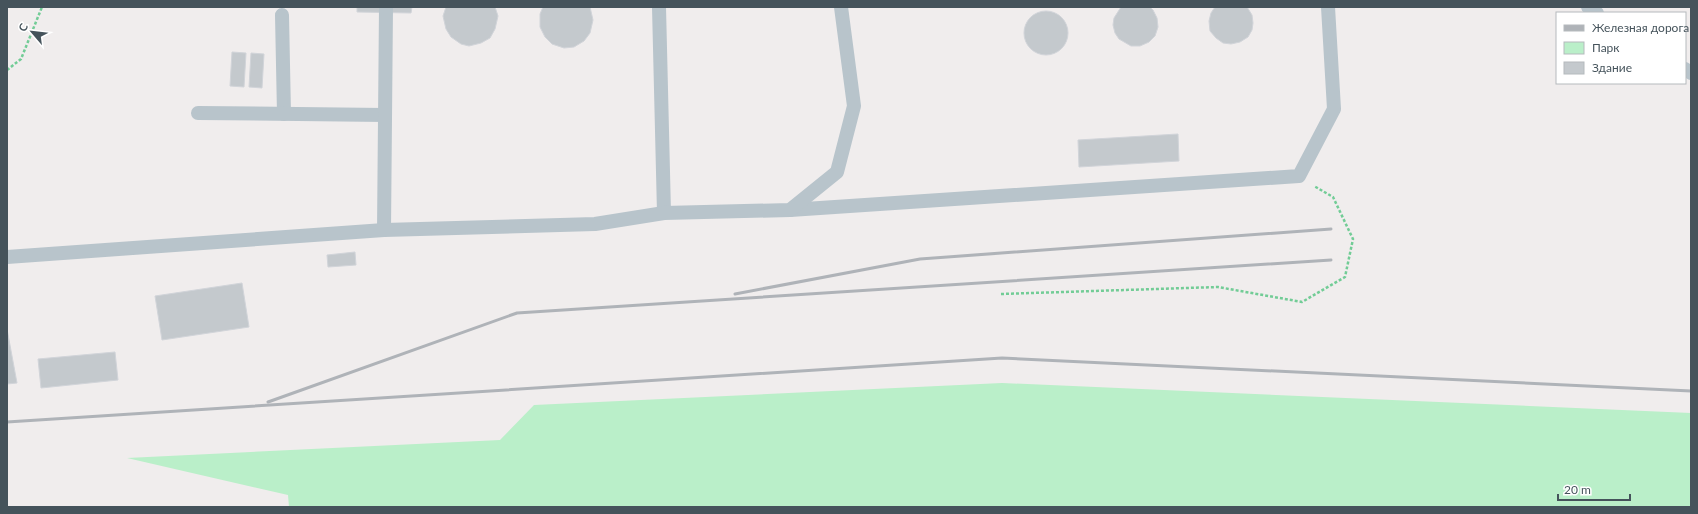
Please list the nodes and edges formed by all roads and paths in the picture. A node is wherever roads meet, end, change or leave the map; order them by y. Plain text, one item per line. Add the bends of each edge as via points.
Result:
1 (42, 7) edge
2 (386, 7) edge
3 (659, 7) edge
4 (841, 7) edge
5 (1328, 7) edge
6 (282, 14) dead end
7 (7, 70) edge
8 (198, 113) dead end
9 (284, 114) junction
10 (385, 115) junction
11 (1298, 176) junction
12 (790, 210) junction
13 (664, 213) junction
14 (384, 230) junction
15 (7, 257) edge
16 (1001, 294) dead end

1 - 7 path via 21,59
2 - 10 lane
3 - 13 lane
4 - 12 lane via 854,106 837,172
5 - 11 lane via 1334,110
6 - 9 lane
8 - 9 lane
9 - 10 lane
10 - 14 lane
11 - 12 lane
11 - 16 path via 1333,197 1353,239 1345,277 1302,302 1218,287
12 - 13 lane
13 - 14 lane via 595,224
14 - 15 lane

